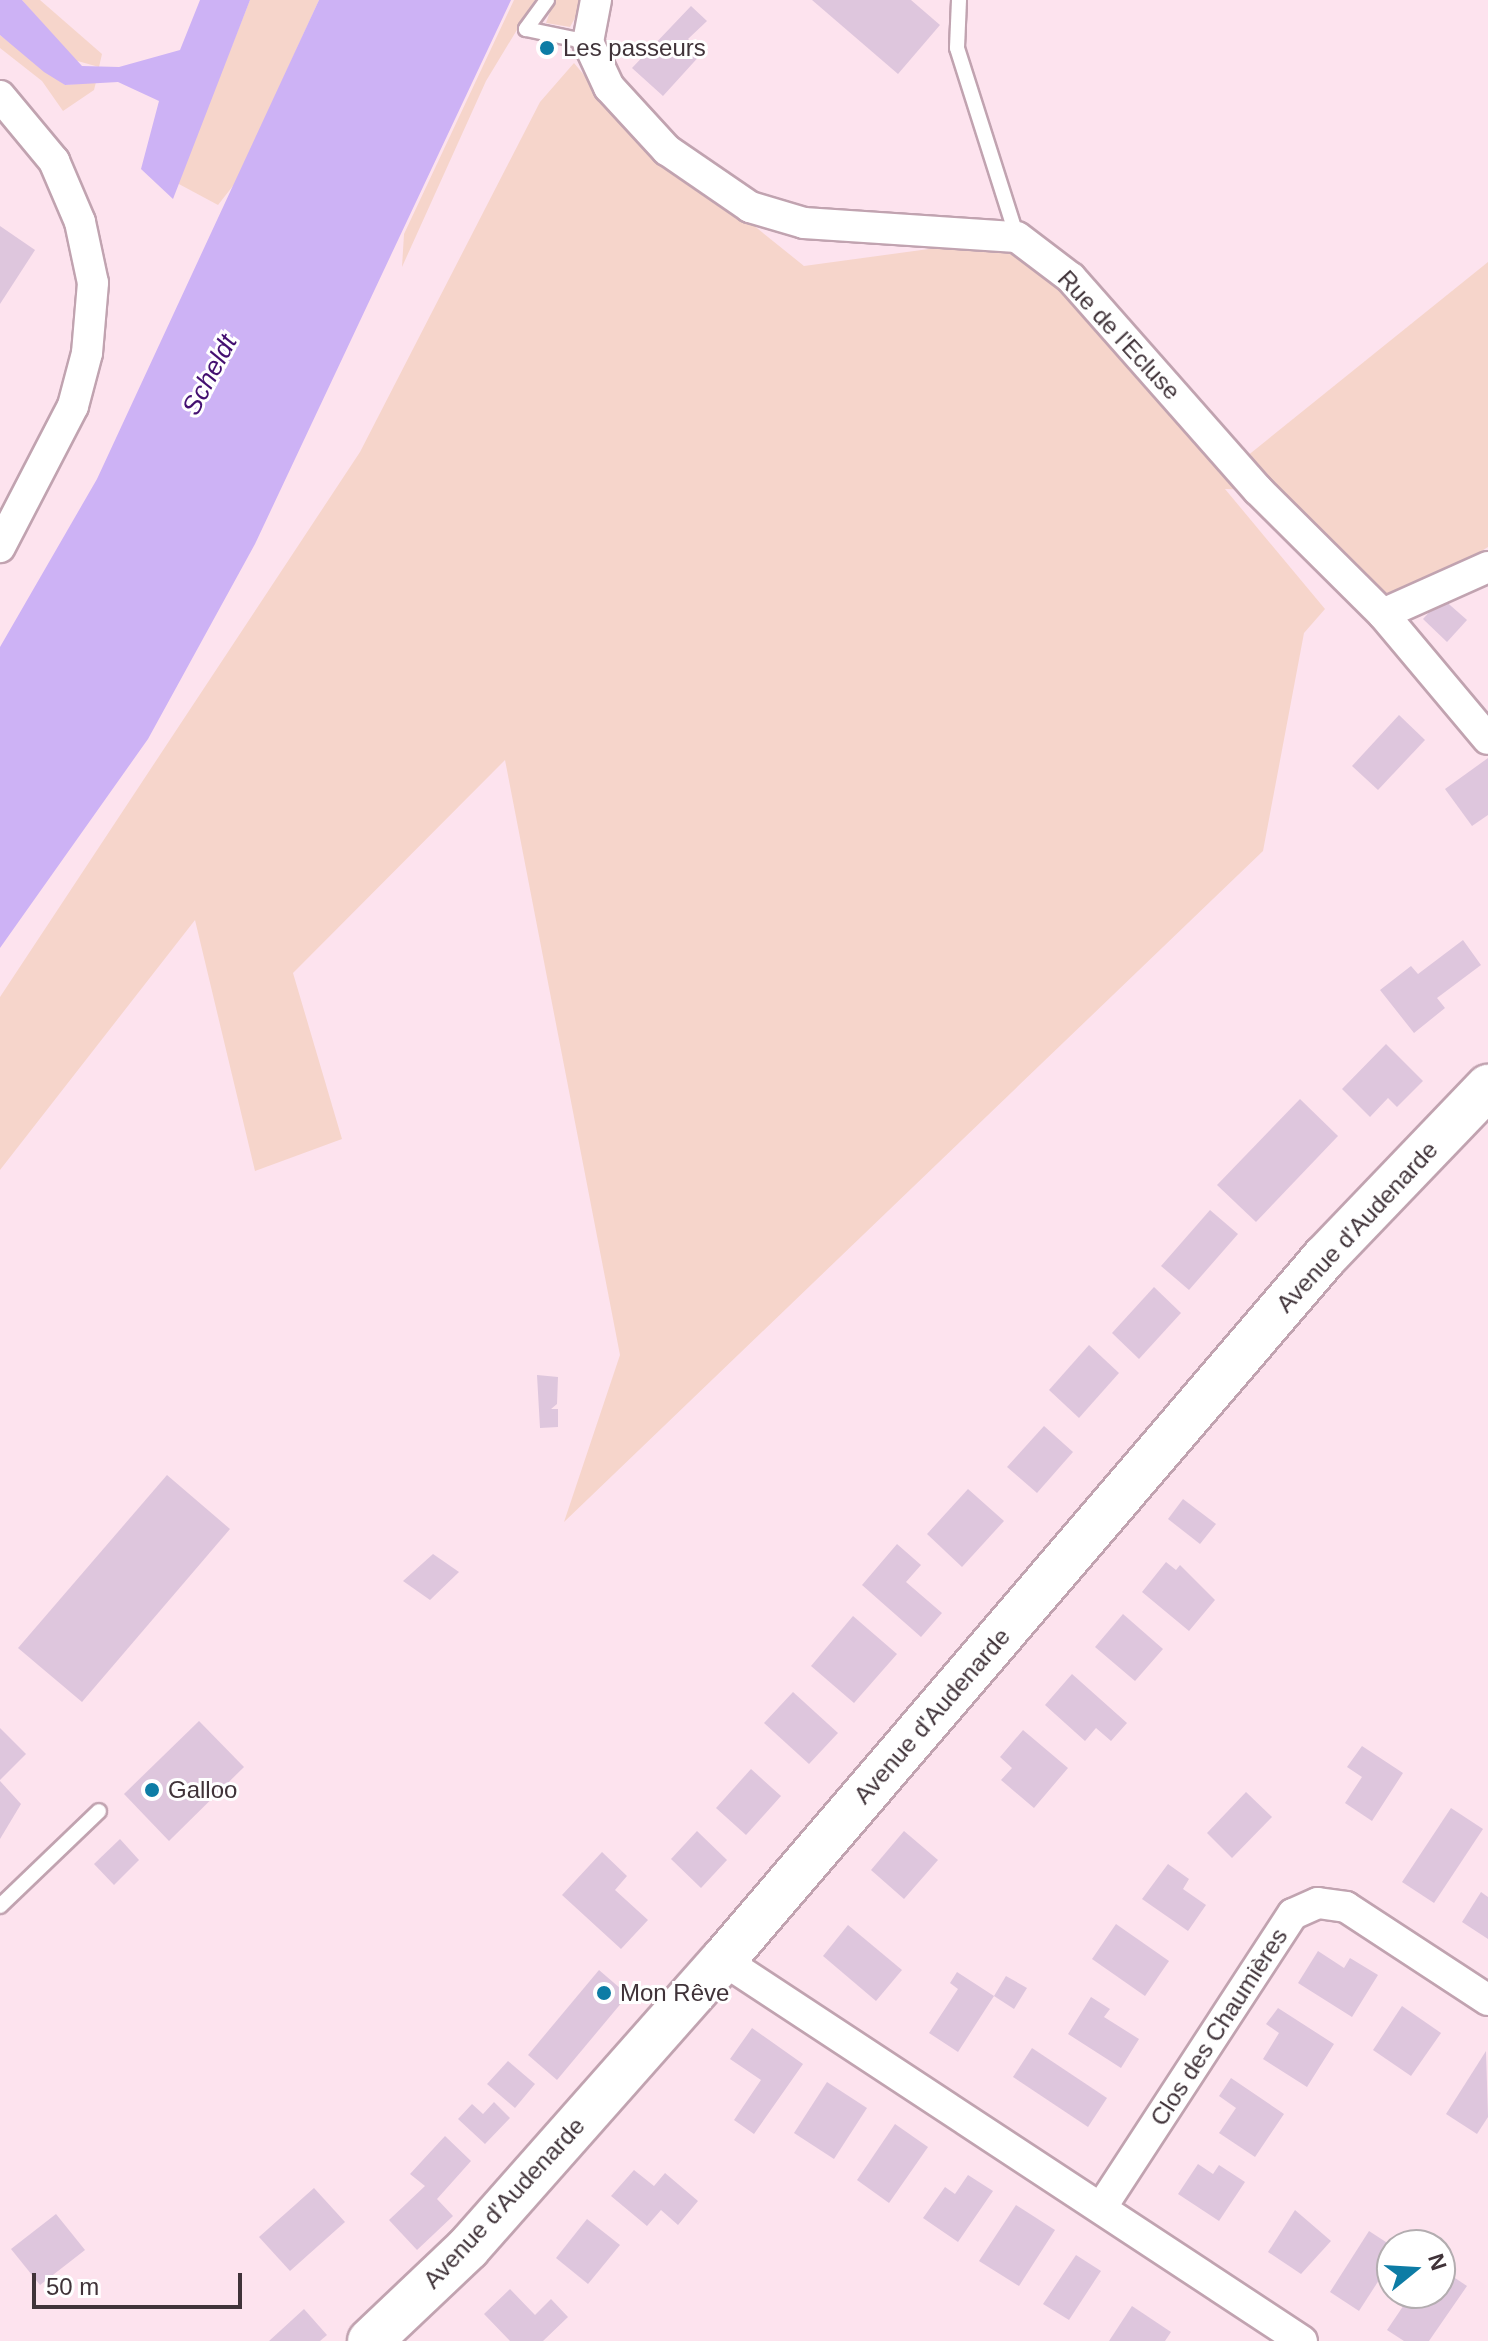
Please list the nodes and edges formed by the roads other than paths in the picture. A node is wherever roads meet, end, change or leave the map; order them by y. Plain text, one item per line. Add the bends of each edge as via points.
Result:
1 (547, 0) edge
2 (596, 0) edge
3 (959, 0) edge
4 (588, 42) junction
5 (0, 96) edge
6 (1017, 237) junction
7 (0, 547) edge
8 (1488, 567) edge
9 (1383, 614) junction
10 (1488, 739) edge
11 (1488, 1087) edge
12 (99, 1811) dead end
13 (0, 1906) edge
14 (723, 1960) junction
15 (1488, 2000) edge
16 (1101, 2208) junction
17 (370, 2341) edge
18 (1302, 2341) edge

1 - 4 lane via 526,29
2 - 4 street
3 - 6 lane via 957,48
4 - 6 street via 609,87 643,128 750,207 804,223
5 - 7 street via 54,161 80,222 93,283 87,353 73,406
6 - 9 street, Rue de l'Ecluse via 1071,278 1258,490
8 - 9 street
9 - 10 street, Rue de l'Ecluse
11 - 14 main road, Avenue d'Audenarde via 1325,1257
12 - 13 lane
14 - 16 street
14 - 17 main road, Avenue d'Audenarde via 468,2248
15 - 16 street, Clos des Chaumières via 1346,1907 1318,1903 1293,1914
16 - 18 street

